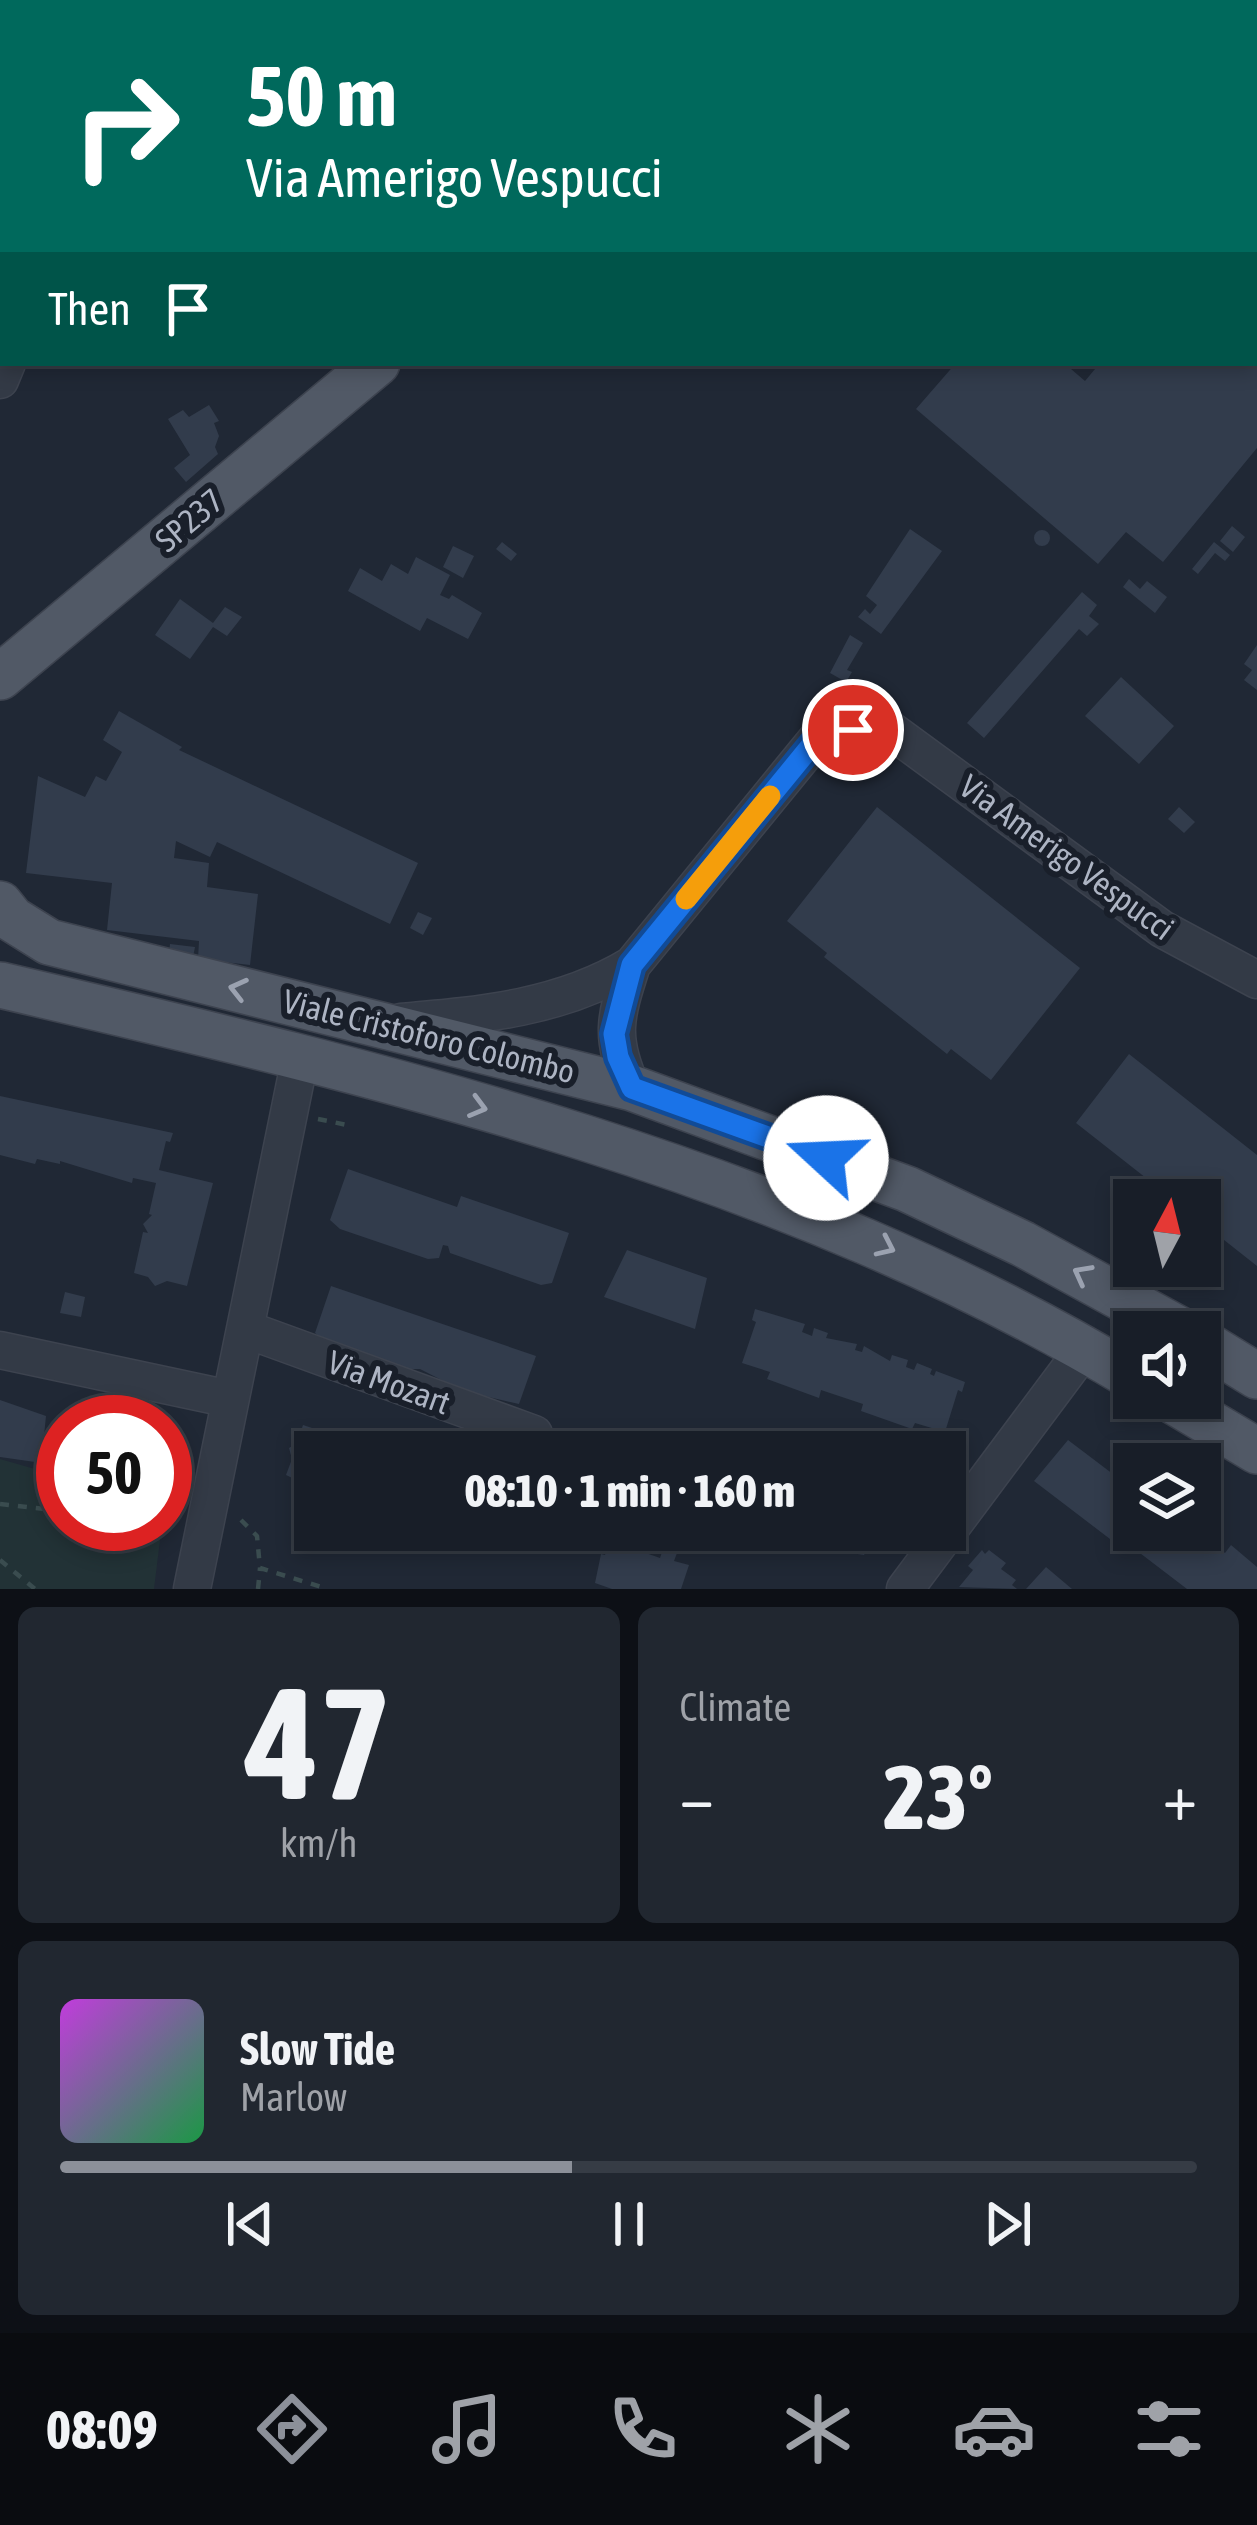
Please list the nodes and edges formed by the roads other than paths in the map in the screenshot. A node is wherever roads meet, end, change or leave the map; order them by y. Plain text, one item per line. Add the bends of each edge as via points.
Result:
1 (373, 366) edge
2 (0, 677) edge
3 (0, 904) edge
4 (37, 938) junction
5 (632, 965) junction
6 (1257, 980) edge
7 (8, 986) edge
8 (380, 1024) junction
9 (300, 1059) junction
10 (632, 1088) junction
11 (786, 1142) junction
12 (768, 1199) junction
13 (1146, 1311) edge
14 (244, 1329) junction
15 (1085, 1348) junction
16 (0, 1350) edge
17 (1221, 1354) edge
18 (1113, 1365) edge
19 (1257, 1376) edge
20 (230, 1399) junction
21 (1203, 1419) edge
22 (526, 1431) edge
23 (1257, 1451) edge
24 (192, 1589) edge
25 (905, 1589) edge

1 - 2 main road, SP237 / SP237
3 - 4 main road, Viale Cristoforo Colombo
4 - 7 main road
8 -> 4 main road, Viale Cristoforo Colombo
5 - 6 street, Via Amerigo Vespucci via 820,735 886,726 1162,929
5 - 8 street, Via Amerigo Vespucci via 560,999
5 - 10 street, Via Amerigo Vespucci via 614,1034
7 - 9 main road, Viale Cristoforo Colombo
8 - 10 main road, Viale Cristoforo Colombo
9 -> 12 main road, Viale Cristoforo Colombo via 604,1142
9 - 14 street
10 - 11 main road, Viale Cristoforo Colombo
11 - 12 street
13 -> 11 main road, Viale Cristoforo Colombo via 907,1189
12 -> 15 main road, Viale Cristoforo Colombo via 872,1240
14 - 20 street
14 - 22 street, Via Mozart
15 - 18 main road, Viale Cristoforo Colombo
15 - 25 street
16 - 20 street
17 - 19 main road
20 - 24 street
21 - 23 main road

